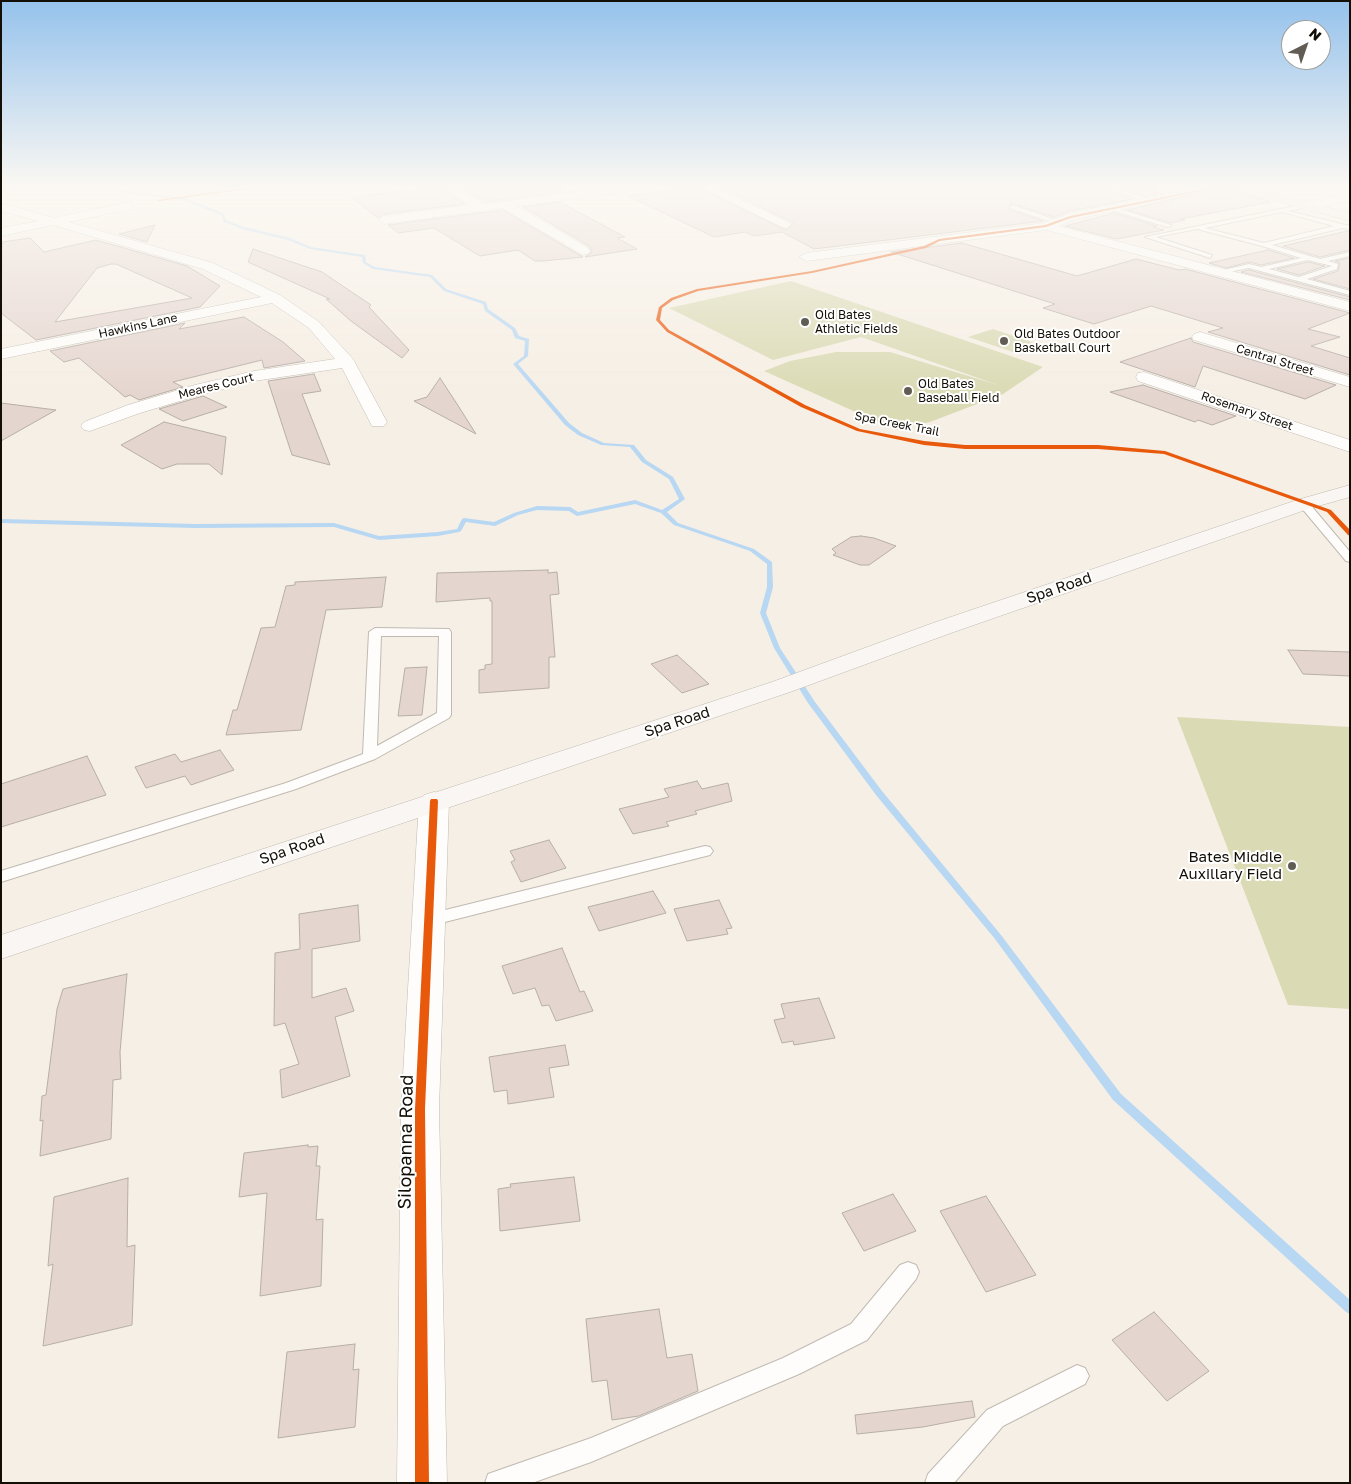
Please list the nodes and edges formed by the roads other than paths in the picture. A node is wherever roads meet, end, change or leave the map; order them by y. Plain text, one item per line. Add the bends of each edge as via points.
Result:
1 (181, 257) edge
2 (1167, 257) edge
3 (1307, 257) edge
4 (1308, 257) edge
5 (1336, 257) edge
6 (1320, 261) junction
7 (1262, 269) junction
8 (1215, 271) junction
9 (1301, 280) junction
10 (1278, 288) junction
11 (1350, 292) edge
12 (275, 298) junction
13 (1350, 307) edge
14 (1200, 337) dead end
15 (1, 354) edge
16 (347, 362) junction
17 (1144, 377) dead end
18 (1350, 382) edge
19 (378, 422) dead end
20 (90, 426) dead end
21 (1350, 446) edge
22 (1350, 491) edge
23 (1304, 504) junction
24 (1350, 559) edge
25 (370, 756) junction
26 (434, 801) junction
27 (705, 851) dead end
28 (1, 877) edge
29 (429, 920) junction
30 (1, 947) edge
31 (908, 1272) dead end
32 (1077, 1376) dead end
33 (422, 1483) edge
34 (497, 1483) edge
35 (937, 1483) edge

1 - 12 street via 208,266
2 - 8 street
3 - 7 lane
4 - 6 lane
5 - 6 lane
6 - 9 lane via 1336,265 1335,268
7 - 8 lane via 1244,265
7 - 9 lane
8 - 10 street
9 - 10 lane
9 - 11 lane
10 - 13 street
12 - 15 street, Hawkins Lane
12 - 16 street via 314,325
14 - 18 street, Central Street
16 - 19 street
16 - 20 street, Meares Court via 254,376 209,387
17 - 21 street, Rosemary Street
22 - 23 main road, Spa Road
23 - 24 lane
23 - 26 main road, Spa Road via 942,628 781,687
25 - 25 lane via 444,715 445,632 375,632
25 - 28 lane via 291,786
26 - 29 street, Silopanna Road
26 - 30 main road, Spa Road
27 - 29 lane
29 - 33 street, Silopanna Road via 420,1109
31 - 34 lane via 859,1332 791,1366 591,1450
32 - 35 lane via 995,1418

